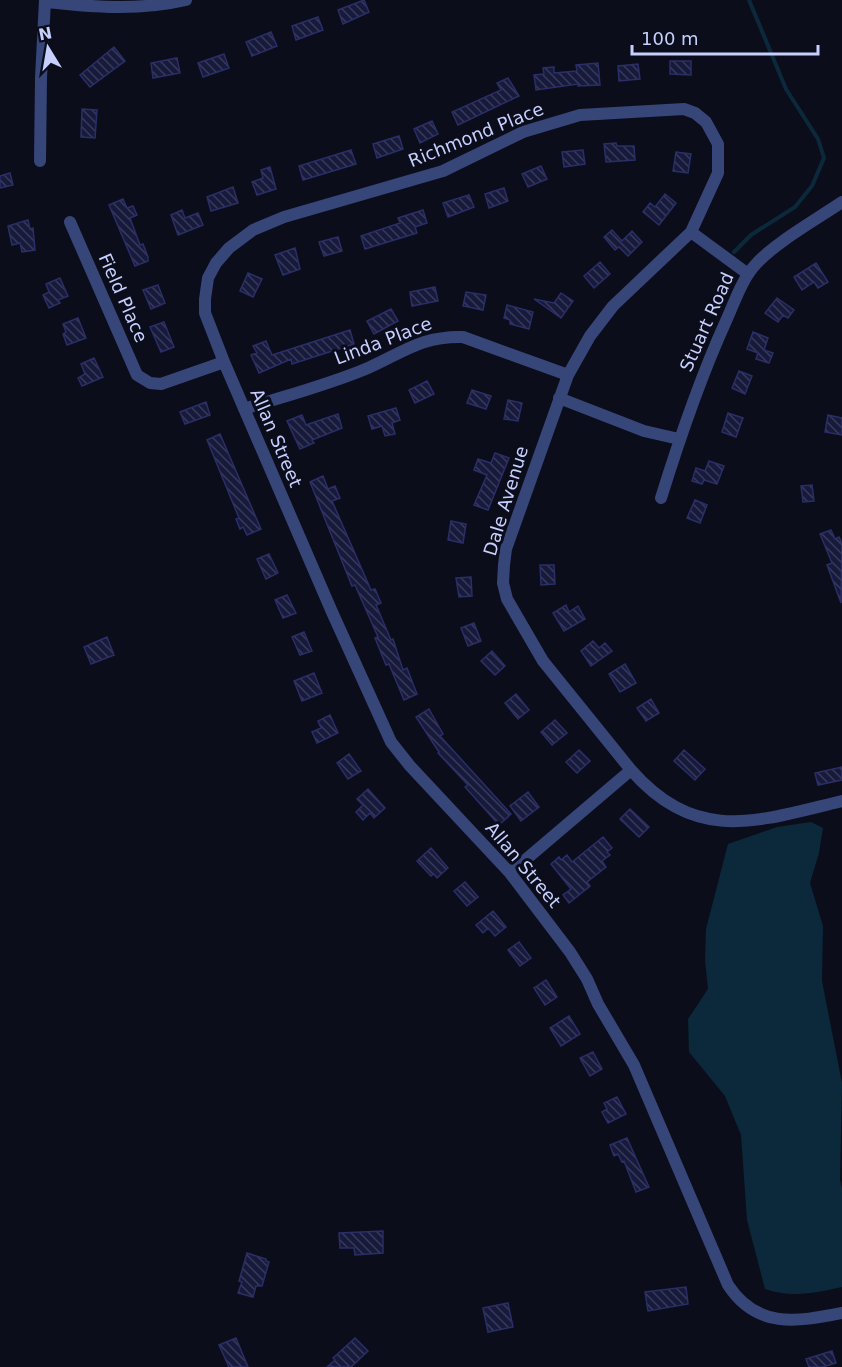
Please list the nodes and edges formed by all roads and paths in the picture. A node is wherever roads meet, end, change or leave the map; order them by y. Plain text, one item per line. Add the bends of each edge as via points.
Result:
1 (186, 0) edge
2 (46, 1) edge
3 (39, 161) dead end
4 (718, 173) joint
5 (842, 202) edge
6 (70, 222) dead end
7 (691, 232) junction
8 (748, 274) junction
9 (224, 362) junction
10 (568, 375) junction
11 (559, 398) junction
12 (244, 409) junction
13 (679, 439) junction
14 (661, 498) dead end
15 (631, 770) junction
16 (842, 801) edge
17 (510, 873) junction
18 (842, 1313) edge

1 - 2 street via 110,8
2 - 3 street
4 - 7 street, Dale Avenue
4 - 9 street, Richmond Place via 718,144 706,122 684,108 580,115 523,132 443,171 284,217 253,230 228,248 208,278 205,313
5 - 8 street, Stuart Road via 766,256
6 - 9 street, Field Place via 137,375 161,384
7 - 8 street
7 - 10 street, Dale Avenue via 613,306
8 - 13 street, Stuart Road
9 - 12 street, Allan Street
10 - 11 street, Dale Avenue
10 - 12 street, Linda Place via 463,337 447,336 428,339 368,368
11 - 13 street via 644,431
11 - 15 street, Dale Avenue via 506,549 503,583 507,599 543,661
12 - 17 street, Allan Street via 391,742
13 - 14 street, Stuart Road
15 - 16 street, Dale Avenue via 660,797 707,820 759,821
15 - 17 street
17 - 18 street, Allan Street via 570,952 633,1065 736,1297 768,1318 805,1319

